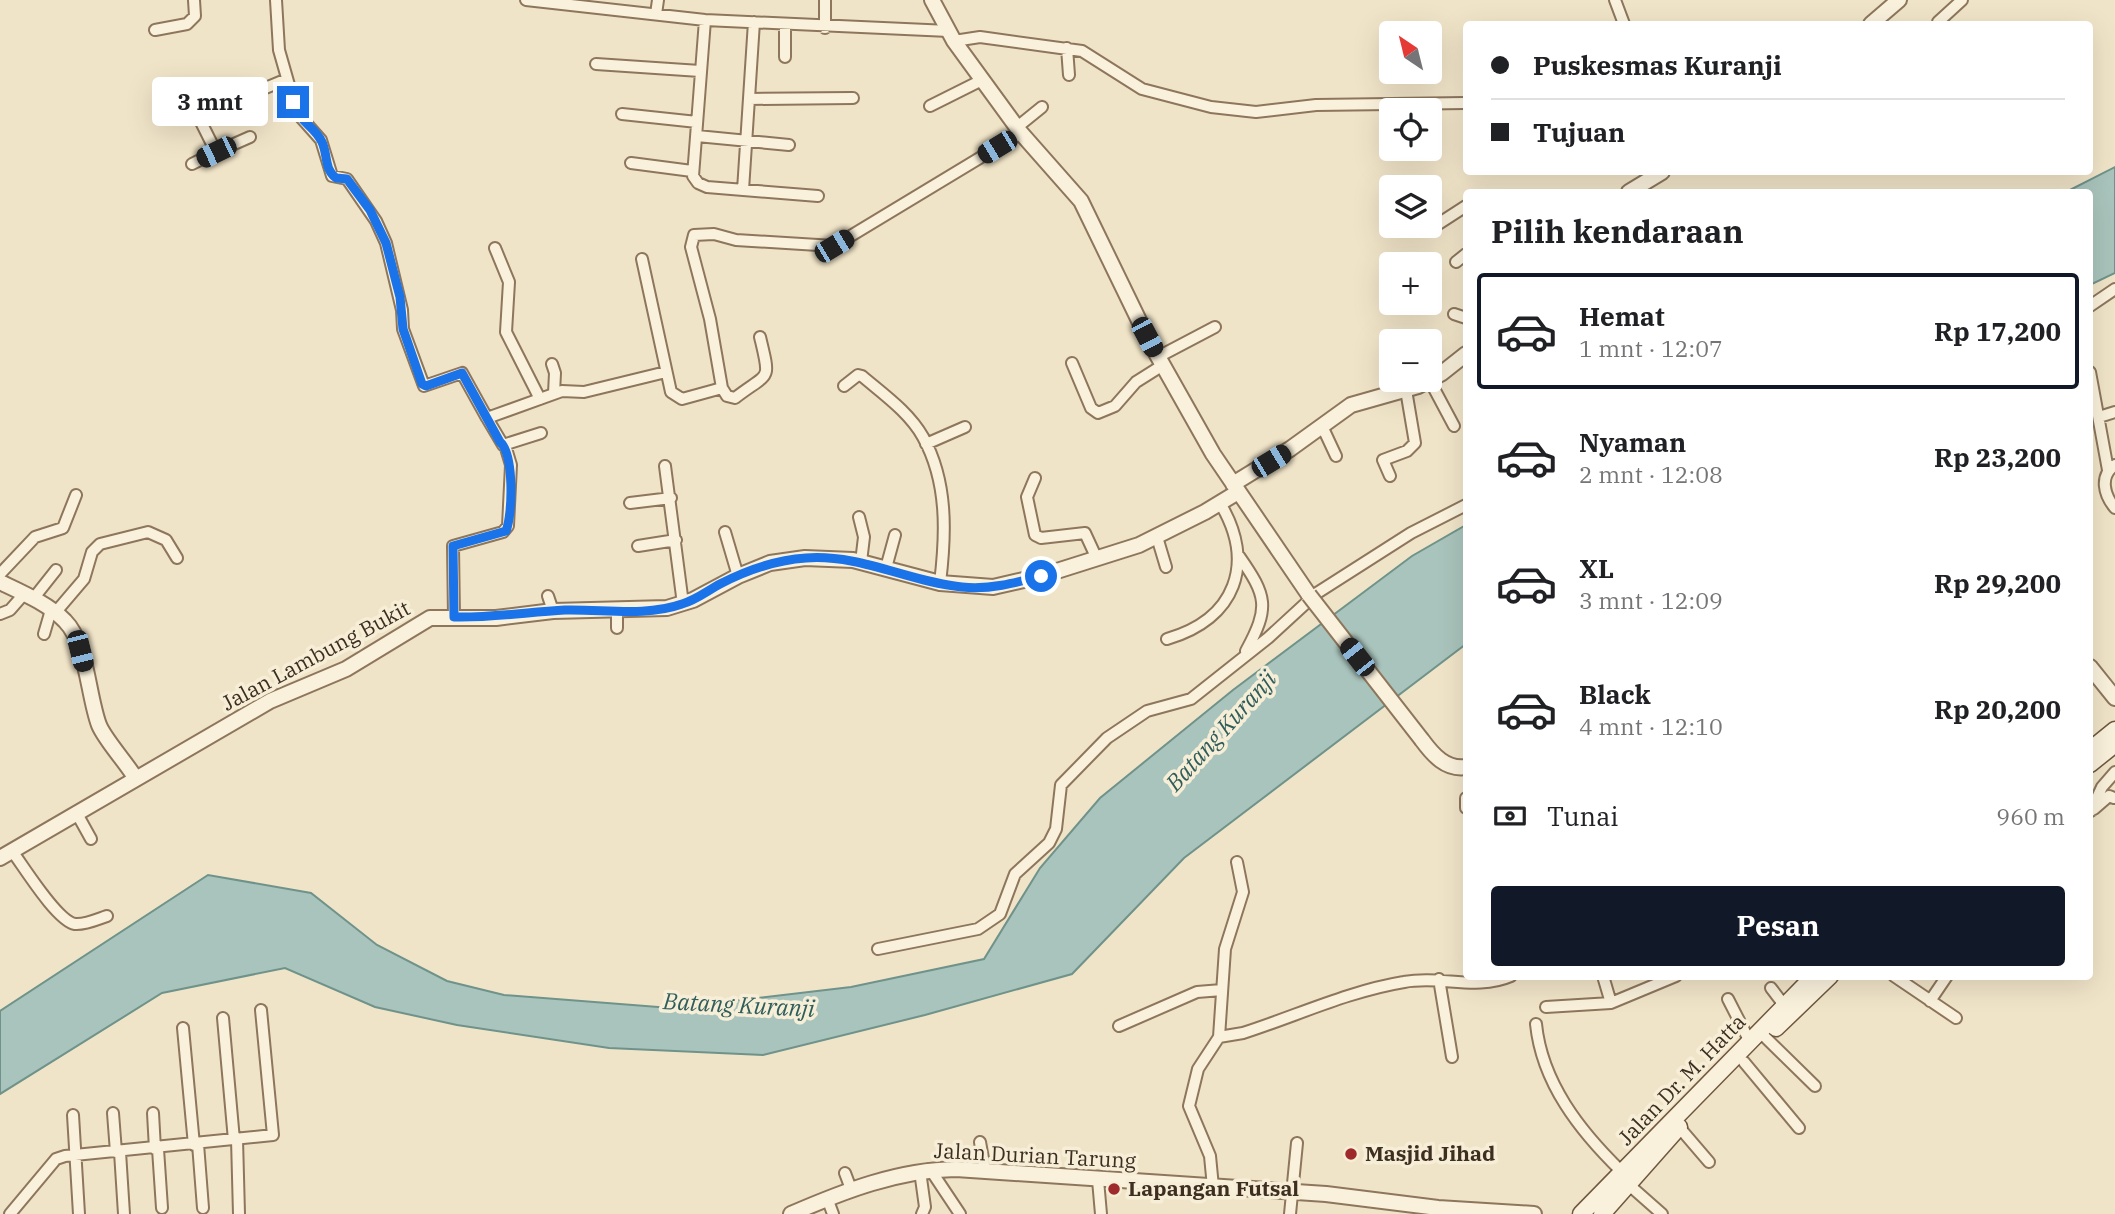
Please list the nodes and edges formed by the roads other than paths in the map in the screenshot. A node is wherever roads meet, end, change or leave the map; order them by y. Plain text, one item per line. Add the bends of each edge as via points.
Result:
1 (194, 0) edge
2 (276, 0) edge
3 (526, 0) edge
4 (657, 0) edge
5 (825, 0) edge
6 (932, 0) edge
7 (1615, 0) edge
8 (1899, 0) edge
9 (1962, 0) edge
10 (1881, 7) edge
11 (656, 14) junction
12 (705, 20) junction
13 (1623, 21) edge
14 (1939, 21) edge
15 (754, 22) junction
16 (785, 24) junction
17 (825, 28) junction
18 (155, 30) dead end
19 (951, 36) junction
20 (1067, 47) junction
21 (785, 57) dead end
22 (596, 64) dead end
23 (700, 71) junction
24 (1069, 75) dead end
25 (287, 79) junction
26 (982, 80) junction
27 (177, 94) dead end
28 (853, 98) dead end
29 (749, 99) junction
30 (1463, 103) edge
31 (929, 106) dead end
32 (1042, 107) dead end
33 (622, 114) dead end
34 (198, 116) junction
35 (697, 122) junction
36 (1018, 130) junction
37 (697, 136) junction
38 (250, 137) dead end
39 (747, 140) junction
40 (789, 145) dead end
41 (216, 152) junction
42 (631, 163) dead end
43 (192, 164) dead end
44 (692, 171) junction
45 (1652, 175) edge
46 (1633, 189) edge
47 (743, 190) junction
48 (818, 196) dead end
49 (1463, 208) edge
50 (1442, 222) edge
51 (495, 248) dead end
52 (1463, 256) edge
53 (642, 259) dead end
54 (1456, 262) dead end
55 (2115, 289) edge
56 (2093, 304) edge
57 (1454, 314) dead end
58 (1463, 317) edge
59 (1215, 327) dead end
60 (760, 337) dead end
61 (1463, 356) edge
62 (1161, 361) junction
63 (1072, 363) dead end
64 (552, 364) dead end
65 (1442, 371) edge
66 (666, 372) junction
67 (844, 386) dead end
68 (2093, 387) edge
69 (722, 388) junction
70 (1379, 392) edge
71 (1399, 392) edge
72 (1436, 392) edge
73 (554, 393) junction
74 (540, 399) junction
75 (2115, 412) edge
76 (2099, 417) junction
77 (487, 418) junction
78 (1322, 426) junction
79 (1454, 426) dead end
80 (965, 427) dead end
81 (541, 433) dead end
82 (926, 444) junction
83 (505, 445) junction
84 (1336, 456) dead end
85 (666, 466) dead end
86 (2111, 468) edge
87 (1390, 476) dead end
88 (1035, 478) dead end
89 (1236, 488) junction
90 (76, 495) dead end
91 (671, 498) junction
92 (630, 503) dead end
93 (1220, 503) junction
94 (1463, 507) edge
95 (2115, 508) edge
96 (859, 517) dead end
97 (725, 532) dead end
98 (895, 535) dead end
99 (1157, 537) junction
100 (676, 540) junction
101 (638, 546) dead end
102 (1239, 556) junction
103 (177, 558) dead end
104 (1097, 559) junction
105 (860, 562) junction
106 (1166, 567) dead end
107 (886, 568) junction
108 (56, 570) dead end
109 (0, 574) edge
110 (738, 576) junction
111 (0, 582) edge
112 (940, 583) junction
113 (548, 596) dead end
114 (28, 597) junction
115 (683, 604) junction
116 (553, 611) junction
117 (617, 611) junction
118 (53, 612) junction
119 (0, 614) edge
120 (454, 617) junction
121 (617, 628) dead end
122 (44, 634) dead end
123 (1167, 639) dead end
124 (1243, 657) junction
125 (2093, 671) edge
126 (2115, 698) edge
127 (2115, 730) edge
128 (2115, 744) edge
129 (2093, 748) edge
130 (2093, 762) edge
131 (1463, 768) edge
132 (2115, 772) edge
133 (136, 779) junction
134 (2114, 798) edge
135 (2093, 806) edge
136 (2093, 809) edge
137 (76, 812) junction
138 (91, 839) dead end
139 (6, 855) edge
140 (1237, 862) dead end
141 (107, 916) dead end
142 (878, 948) dead end
143 (1439, 979) junction
144 (1604, 980) edge
145 (1666, 980) edge
146 (1810, 980) edge
147 (1825, 980) edge
148 (1900, 980) edge
149 (1944, 980) edge
150 (1476, 981) edge
151 (1772, 988) dead end
152 (1222, 990) junction
153 (1728, 999) dead end
154 (1930, 1001) junction
155 (1611, 1003) junction
156 (1546, 1007) dead end
157 (1785, 1009) junction
158 (261, 1010) dead end
159 (223, 1018) dead end
160 (1956, 1018) dead end
161 (1536, 1024) dead end
162 (1119, 1026) dead end
163 (183, 1028) dead end
164 (1219, 1037) junction
165 (1766, 1038) junction
166 (1749, 1040) junction
167 (1452, 1057) dead end
168 (1744, 1062) junction
169 (1815, 1086) dead end
170 (113, 1113) dead end
171 (153, 1113) dead end
172 (73, 1115) dead end
173 (1679, 1127) junction
174 (1799, 1128) dead end
175 (235, 1140) junction
176 (980, 1142) dead end
177 (1297, 1143) dead end
178 (196, 1144) junction
179 (156, 1149) junction
180 (118, 1152) junction
181 (77, 1157) junction
182 (1709, 1162) dead end
183 (925, 1170) junction
184 (985, 1170) junction
185 (845, 1173) dead end
186 (1624, 1178) junction
187 (1098, 1180) junction
188 (1213, 1187) junction
189 (851, 1189) junction
190 (1291, 1193) junction
191 (827, 1198) junction
192 (162, 1208) dead end
193 (203, 1208) dead end
194 (1479, 1212) edge
195 (10, 1214) edge
196 (79, 1214) edge
197 (124, 1214) edge
198 (239, 1214) edge
199 (791, 1214) edge
200 (833, 1214) edge
201 (922, 1214) edge
202 (960, 1214) edge
203 (1101, 1214) edge
204 (1290, 1214) edge
205 (1534, 1214) edge
206 (1581, 1214) edge
207 (1602, 1214) edge
208 (1662, 1214) edge

1 - 18 street via 195,16 190,22
2 - 25 street via 279,50
3 - 11 street
4 - 11 street
5 - 17 street
6 - 19 street
7 - 13 street
8 - 10 street
9 - 14 street
11 - 12 street
12 - 15 street
12 - 23 street
15 - 16 street
15 - 29 street
16 - 17 street
16 - 21 street
17 - 19 street
19 - 20 street
19 - 26 street
20 - 24 street
20 - 30 street via 1093,56 1142,89 1211,107 1256,112 1316,105
22 - 23 street
23 - 35 street
25 - 34 street
25 - 77 street via 300,119 321,140 329,172 347,179 382,233 400,297 403,329 422,384 462,373
26 - 31 street
26 - 36 street
27 - 34 street via 184,113
28 - 29 street
29 - 39 street
32 - 36 street
33 - 35 street
34 - 41 street
35 - 37 street
36 - 62 street via 1081,201
36 - 69 street via 834,246 736,240 714,234 692,237
37 - 39 street
37 - 44 street
38 - 41 street
39 - 40 street
39 - 47 street
41 - 43 street
42 - 44 street
44 - 47 street via 702,186
45 - 46 street
47 - 48 street
49 - 50 street
51 - 74 street via 509,282 506,332
52 - 54 street
53 - 66 street
55 - 56 street
57 - 58 street
59 - 62 street
60 - 69 street via 766,377 735,398
61 - 65 street, Jalan Lambung Bukit
62 - 63 street via 1115,406 1098,413 1091,408
62 - 89 street
64 - 73 street
66 - 69 street via 671,392 678,399
66 - 73 street via 584,392
67 - 82 street via 862,376 900,409
68 - 76 street
70 - 78 street, Jalan Lambung Bukit
71 - 87 street via 1415,442 1383,460
72 - 79 street
73 - 74 street
74 - 77 street
75 - 76 street
76 - 86 street
77 - 83 street
78 - 84 street
78 - 89 street, Jalan Lambung Bukit
80 - 82 street
81 - 83 street
82 - 112 street via 942,484 946,535
83 - 120 street via 511,466 508,526 503,532 453,546
85 - 91 street
86 - 95 street via 2104,486
88 - 104 street via 1027,497 1035,535 1085,533
89 - 93 street, Jalan Lambung Bukit
89 - 131 street, bridge via 1309,594 1422,740 1445,764
90 - 109 street via 63,528 28,542
91 - 92 street
91 - 100 street
93 - 99 street, Jalan Lambung Bukit
93 - 102 street via 1234,530
94 - 124 street via 1411,533 1317,593
96 - 105 street via 864,537
97 - 110 street
98 - 107 street
99 - 104 street, Jalan Lambung Bukit
99 - 106 street
100 - 101 street
100 - 115 street
102 - 123 street via 1229,596 1193,630
102 - 124 street via 1260,587 1264,603 1259,628
103 - 118 street via 166,540 148,532 100,544 92,552 84,579
104 - 112 street, Jalan Lambung Bukit via 993,587
105 - 107 street, Jalan Lambung Bukit
105 - 110 street, Jalan Lambung Bukit via 786,559
107 - 112 street, Jalan Lambung Bukit
108 - 114 street
110 - 115 street, Jalan Lambung Bukit
111 - 114 street
113 - 116 street
114 - 118 street
114 - 119 street
115 - 117 street, Jalan Lambung Bukit
116 - 117 street, Jalan Lambung Bukit
116 - 120 street, Jalan Lambung Bukit via 496,618
117 - 121 street
118 - 122 street
118 - 133 street via 69,625 75,639 103,732
120 - 133 street, Jalan Lambung Bukit via 430,618 346,669 270,701
124 - 142 street via 1191,699 1147,711 1124,725 1061,785 1056,829 1049,843 1015,874 1000,914 978,929
125 - 126 street
127 - 129 main road
128 - 130 main road
132 - 135 street
133 - 137 street, Jalan Lambung Bukit
134 - 136 street via 2108,796
137 - 138 street
137 - 139 street, Jalan Lambung Bukit
139 - 141 street via 68,922 80,924
140 - 152 street via 1243,891 1225,949
143 - 150 street
143 - 164 street via 1389,984
143 - 167 street
144 - 155 street
145 - 155 street
146 - 157 main road, Jalan Dr. M. Hatta
147 - 157 main road, Jalan Dr. M. Hatta
148 - 154 street
149 - 154 street
151 - 157 street
152 - 162 street via 1197,992
152 - 164 street
153 - 166 street
154 - 160 street
155 - 156 street
157 - 165 main road, Jalan Dr. M. Hatta
157 - 166 main road, Jalan Dr. M. Hatta
158 - 175 street via 274,1135
159 - 175 street
161 - 186 street via 1538,1043 1558,1093
163 - 178 street
164 - 188 street via 1198,1069 1189,1106 1210,1156
165 - 168 main road, Jalan Dr. M. Hatta
165 - 169 street
166 - 186 main road, Jalan Dr. M. Hatta
168 - 173 main road, Jalan Dr. M. Hatta
168 - 174 street
170 - 180 street
171 - 179 street
172 - 181 street
173 - 182 street
173 - 186 main road, Jalan Dr. M. Hatta
175 - 178 street
175 - 198 street
176 - 184 street
177 - 190 street
178 - 179 street
178 - 193 street
179 - 180 street
179 - 192 street
180 - 181 street
180 - 197 street
181 - 195 street via 56,1159
181 - 196 street
183 - 184 street, Jalan Durian Tarung
183 - 189 street, Jalan Durian Tarung
183 - 201 street
183 - 202 street
184 - 187 street, Jalan Durian Tarung
185 - 189 street
186 - 206 main road, Jalan Dr. M. Hatta
186 - 207 main road, Jalan Dr. M. Hatta
186 - 208 street
187 - 188 street, Jalan Durian Tarung
187 - 203 street
188 - 190 street, Jalan Durian Tarung
189 - 191 street, Jalan Durian Tarung
190 - 194 street, Jalan Durian Tarung via 1327,1188
190 - 204 street
191 - 199 street, Jalan Durian Tarung
191 - 200 street
194 - 205 street, Jalan Durian Tarung

